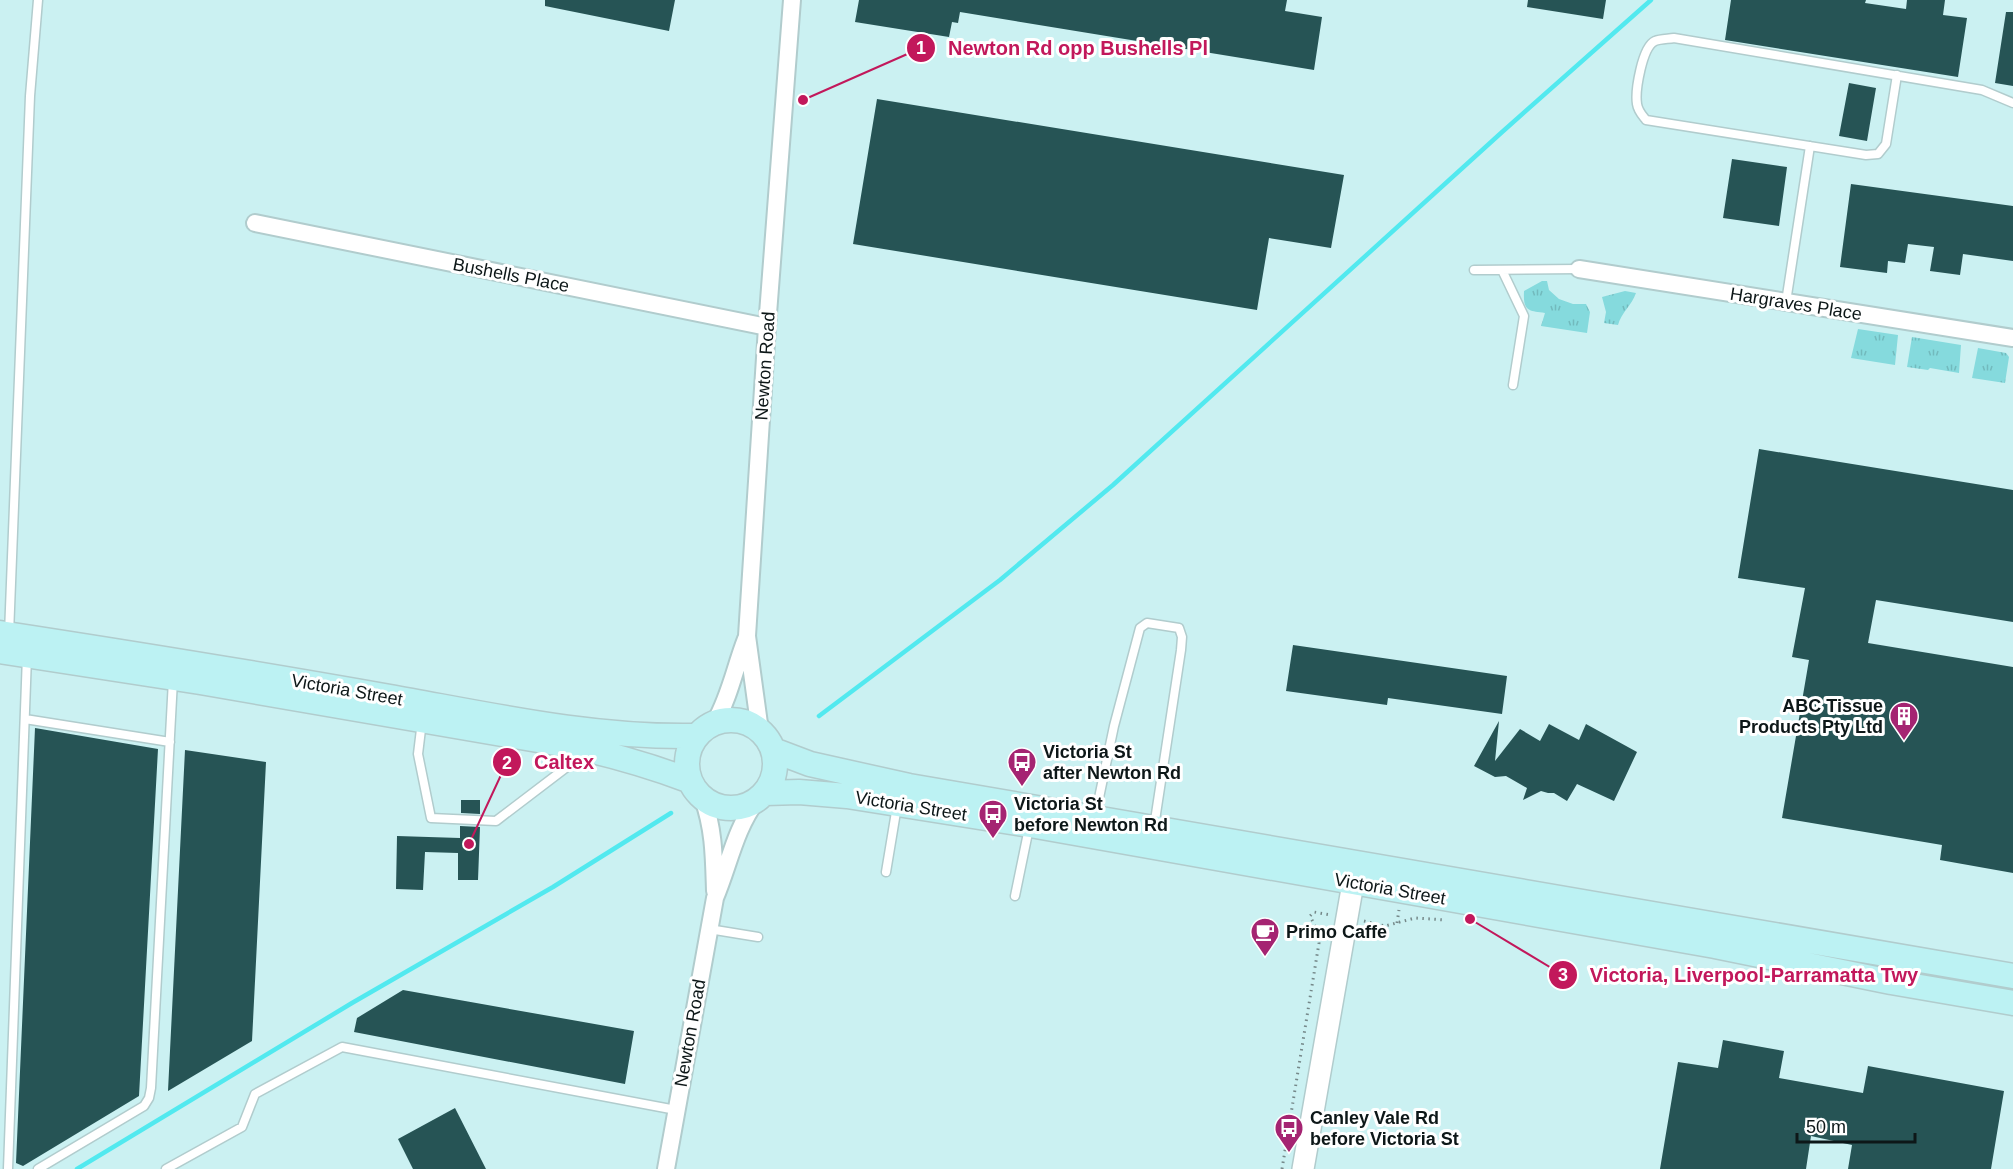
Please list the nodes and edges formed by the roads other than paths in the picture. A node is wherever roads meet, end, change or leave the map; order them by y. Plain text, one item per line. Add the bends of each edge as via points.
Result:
1 (38, 0) edge
2 (792, 0) edge
3 (1897, 75) junction
4 (2013, 103) edge
5 (1810, 146) junction
6 (255, 223) dead end
7 (1579, 269) joint
8 (1474, 270) dead end
9 (1503, 270) junction
10 (1786, 302) junction
11 (767, 327) junction
12 (2013, 338) edge
13 (1513, 385) dead end
14 (747, 636) junction
15 (3, 639) edge
16 (27, 656) junction
17 (173, 678) junction
18 (25, 719) junction
19 (422, 720) junction
20 (715, 722) junction
21 (695, 736) junction
22 (767, 741) junction
23 (170, 742) junction
24 (590, 750) junction
25 (688, 780) junction
26 (761, 796) junction
27 (703, 799) junction
28 (897, 803) junction
29 (1095, 818) junction
30 (1030, 825) junction
31 (1154, 828) junction
32 (886, 872) dead end
33 (1355, 872) junction
34 (1015, 896) dead end
35 (715, 898) junction
36 (708, 929) junction
37 (758, 937) dead end
38 (2013, 976) edge
39 (2013, 1003) edge
40 (676, 1110) junction
41 (8, 1169) edge
42 (38, 1169) edge
43 (166, 1169) edge
44 (666, 1169) edge
45 (1303, 1169) edge

1 - 15 lane
2 - 11 street, Newton Road
3 - 4 lane via 1982,90
3 - 5 lane via 1886,144 1878,154
3 - 5 lane via 1674,38 1654,41 1646,49 1636,101 1646,120
5 - 10 lane
6 - 11 street, Bushells Place
7 - 9 lane
7 - 10 street, Hargraves Place
8 - 9 lane
9 - 13 lane via 1524,316
10 - 12 street, Hargraves Place
11 - 14 street, Newton Road
14 - 20 street via 731,689
14 - 22 street, Newton Road
15 - 16 main road, Victoria Street
15 - 21 main road, Victoria Street via 215,666 561,727 654,737
16 - 17 main road, Victoria Street
16 - 18 lane
17 - 19 main road, Victoria Street
17 - 23 lane
18 - 23 lane
18 - 41 lane
19 - 24 main road, Victoria Street
19 - 24 lane via 418,754 431,818 496,821
20 - 21 main road
20 - 22 main road via 750,724
21 - 25 main road via 688,750
22 - 26 main road via 776,765 773,780
22 - 29 main road, Victoria Street via 810,764 888,782
23 - 42 lane via 149,1098 144,1106
24 - 25 main road, Victoria Street
25 - 27 main road
26 - 27 main road via 737,809 726,809
26 - 28 main road, Victoria Street via 799,792
26 - 35 street, Newton Road via 737,833
27 - 35 street, Newton Road via 714,848
28 - 30 main road, Victoria Street
28 - 32 lane
29 - 31 main road, Victoria Street
29 - 31 lane via 1140,628 1148,623 1179,628 1181,650
30 - 33 main road, Victoria Street
30 - 34 lane
31 - 33 main road, Victoria Street
33 - 38 main road, Victoria Street
33 - 39 main road, Victoria Street via 1891,982
33 - 45 street
35 - 36 street, Newton Road
36 - 37 lane
36 - 40 street, Newton Road
40 - 43 lane via 342,1047 255,1094 242,1127
40 - 44 street, Newton Road

